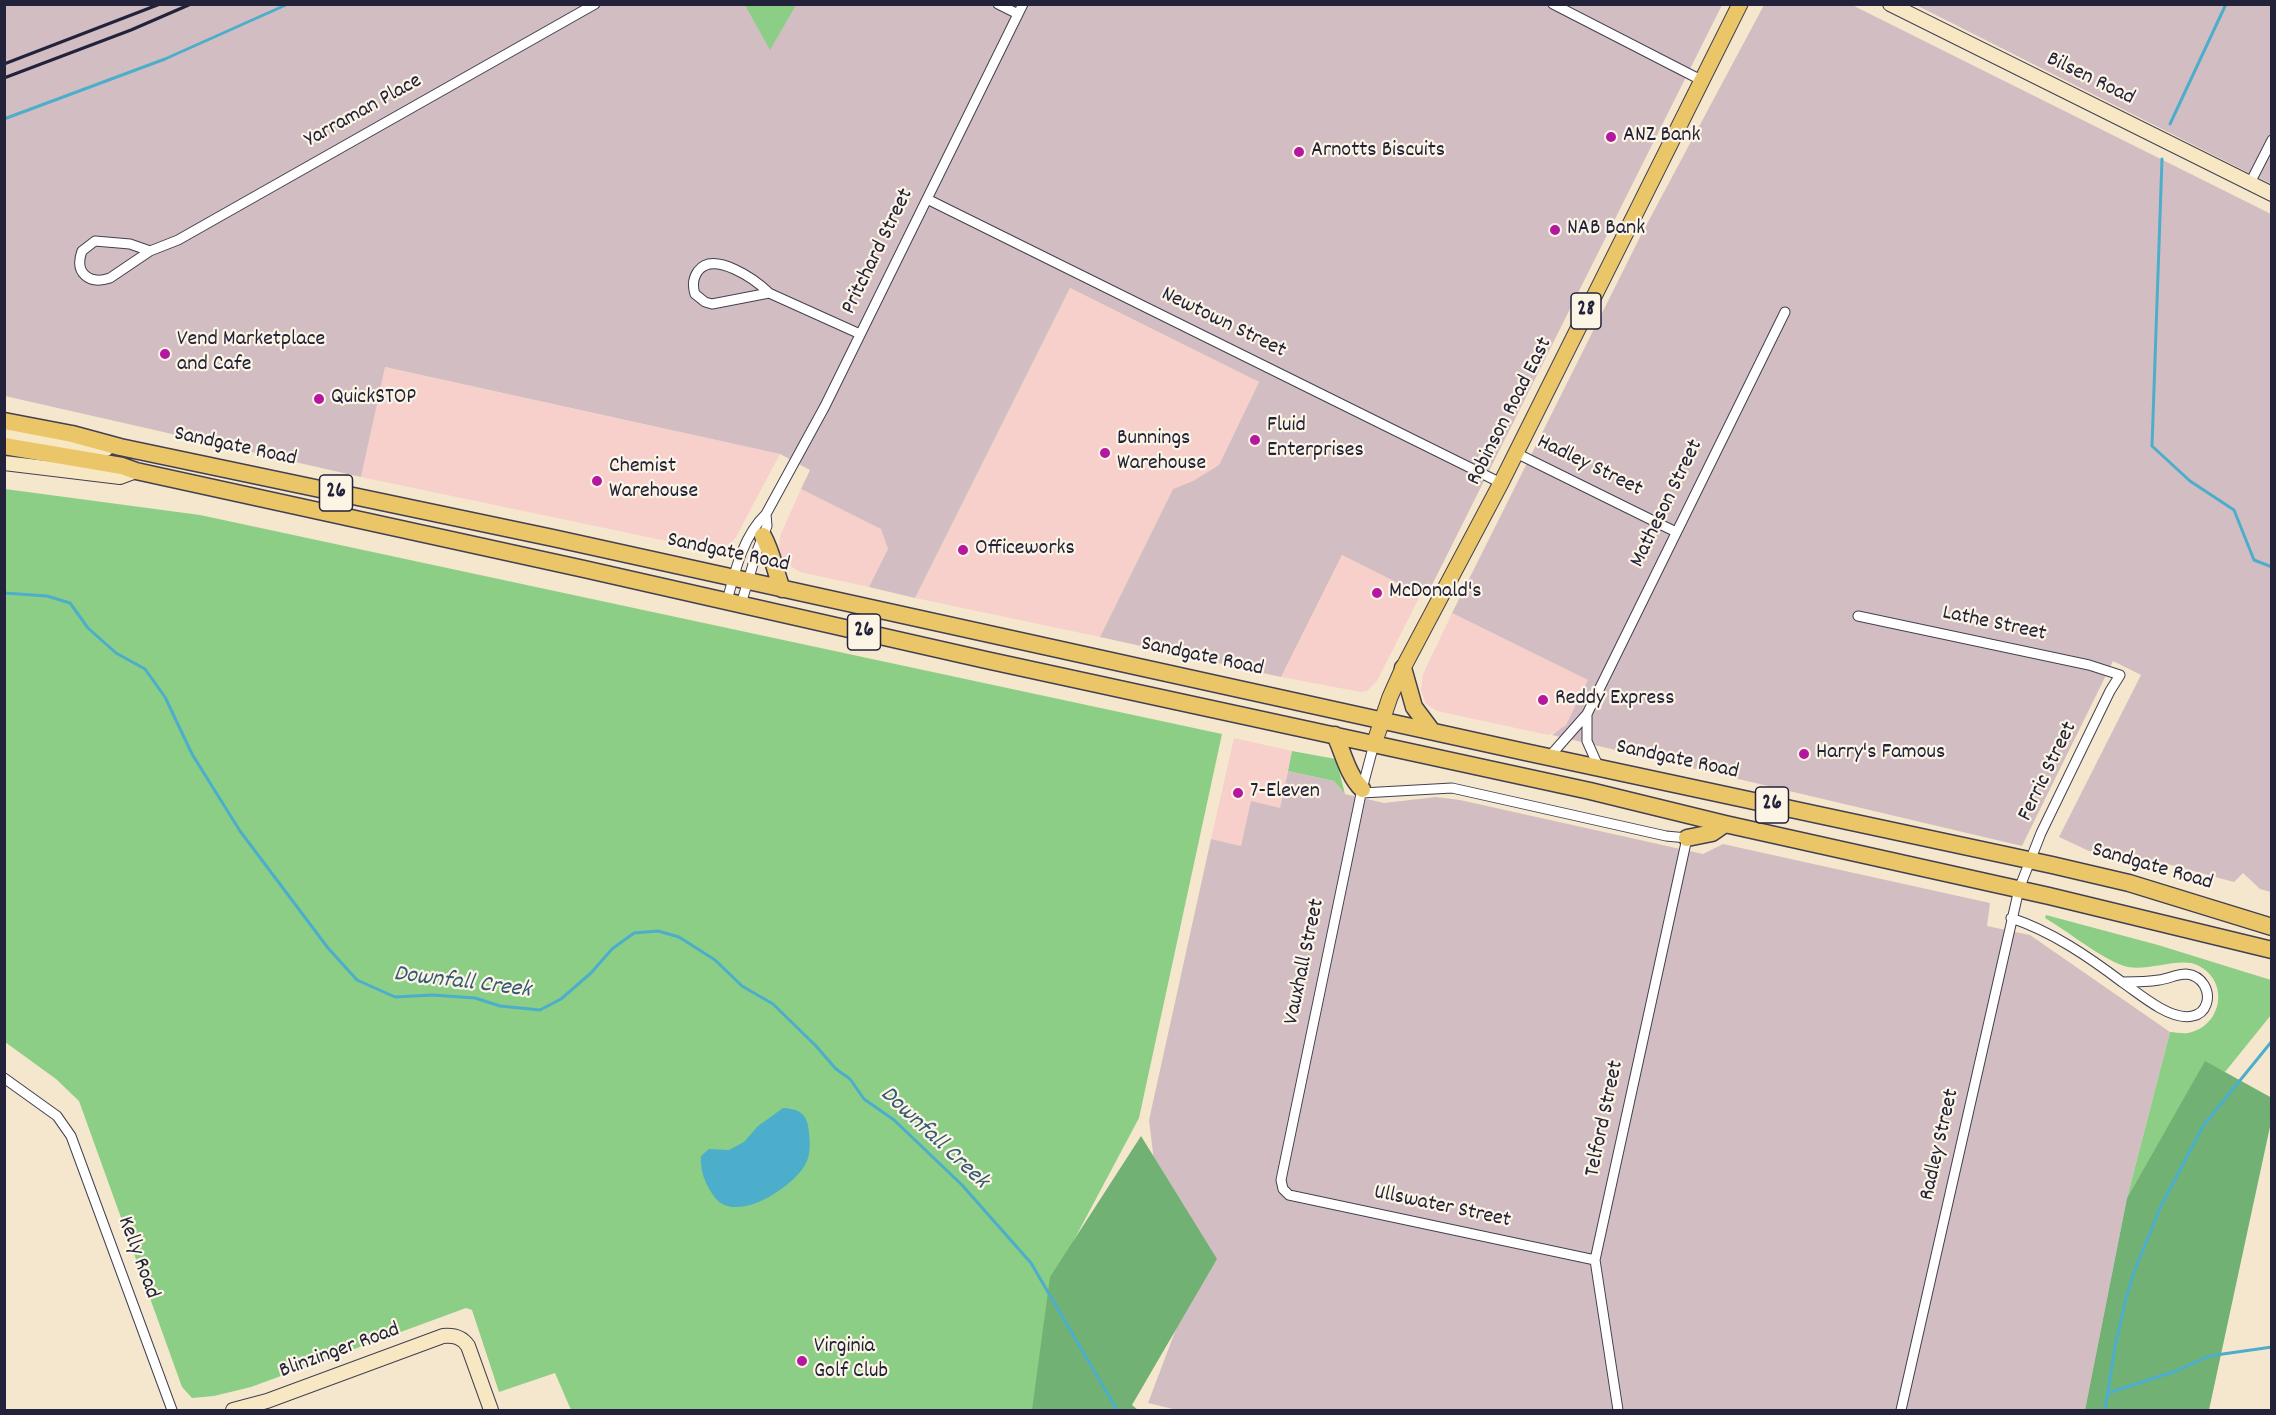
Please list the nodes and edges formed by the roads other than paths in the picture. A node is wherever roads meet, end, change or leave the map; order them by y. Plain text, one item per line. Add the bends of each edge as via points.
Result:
1 (595, 4) edge
2 (998, 4) edge
3 (1023, 4) edge
4 (1553, 4) edge
5 (1740, 4) edge
6 (1890, 4) edge
7 (1018, 14) junction
8 (1701, 81) junction
9 (2271, 141) edge
10 (2250, 183) junction
11 (2271, 194) edge
12 (927, 199) junction
13 (150, 251) junction
14 (769, 293) junction
15 (1785, 312) dead end
16 (860, 334) junction
17 (4, 421) edge
18 (4, 432) edge
19 (4, 446) edge
20 (120, 447) junction
21 (1516, 453) junction
22 (4, 463) edge
23 (136, 471) junction
24 (1501, 483) junction
25 (766, 514) junction
26 (1676, 532) junction
27 (763, 536) junction
28 (740, 580) junction
29 (782, 588) junction
30 (734, 603) junction
31 (1858, 616) dead end
32 (1403, 668) junction
33 (2120, 675) joint
34 (1587, 714) junction
35 (1382, 720) junction
36 (1432, 731) junction
37 (1335, 735) junction
38 (1374, 744) junction
39 (1549, 757) junction
40 (1599, 768) junction
41 (1362, 791) junction
42 (1725, 824) junction
43 (1687, 838) junction
44 (2029, 860) junction
45 (2019, 889) junction
46 (2011, 918) junction
47 (2271, 927) edge
48 (2271, 950) edge
49 (2122, 982) junction
50 (4, 1078) edge
51 (1283, 1189) joint
52 (1595, 1260) junction
53 (172, 1410) edge
54 (233, 1410) edge
55 (491, 1410) edge
56 (1618, 1410) edge
57 (1901, 1410) edge

1 - 13 street, Yarraman Place via 177,240
2 - 7 street
3 - 7 street, Pritchard Street
4 - 8 street
5 - 8 main road, Robinson Road East / 28
6 - 10 street, Bilsen Road
7 - 12 street, Pritchard Street
8 - 21 main road, Robinson Road East / 28
9 - 10 street
10 - 11 street, Bilsen Road
12 - 16 street, Pritchard Street
12 - 24 street, Newtown Street
13 - 13 street, Yarraman Place via 103,281 91,280 79,267 82,251 95,241 130,244
14 - 14 street via 712,304 695,294 693,288 704,265 717,264 757,282
14 - 16 street
15 - 26 street, Matheson Street
16 - 25 street, Pritchard Street
17 - 20 highway, Sandgate Road / 26
18 - 20 street, Sandgate Road via 101,449
19 - 23 highway, Sandgate Road / 26
20 - 28 highway, Sandgate Road / 26
21 - 24 main road, Robinson Road East / 28
21 - 26 street, Hadley Street
22 - 23 street, Sandgate Road via 120,477
23 - 30 highway, Sandgate Road / 26
24 - 32 main road, Robinson Road East / 28
25 - 27 street, Pritchard Street
25 - 28 street, Pritchard Street via 748,541
26 - 34 street, Matheson Street
27 - 28 street, Pritchard Street
27 - 29 highway
28 - 29 highway, Sandgate Road / 26
28 - 30 street, Pritchard Street
28 - 30 street, Pritchard Street
29 - 35 highway, Sandgate Road / 26
30 - 37 highway, Sandgate Road / 26
31 - 33 street, Lathe Street
32 - 35 main road, Robinson Road East / 28
32 - 36 highway via 1414,707
33 - 44 street, Ferric Street
34 - 39 street, Matheson Street
34 - 40 street, Matheson Street via 1586,736
35 - 36 highway, Sandgate Road / 26
35 - 38 main road, Robinson Road East / 28
36 - 39 highway, Sandgate Road / 26
37 - 38 highway, Sandgate Road / 26
37 - 41 highway via 1353,781
38 - 41 street, Vauxhall Street
38 - 42 highway, Sandgate Road / 26
39 - 40 highway, Sandgate Road / 26
40 - 44 highway, Sandgate Road / 26
41 - 43 street via 1452,788
41 - 51 street, Vauxhall Street via 1281,1180
42 - 43 highway via 1712,832
42 - 45 highway, Sandgate Road / 26
43 - 52 street, Telford Street
44 - 45 street, Ferric Street
44 - 47 highway, Sandgate Road / 26 via 2129,883
45 - 46 street, Radley Street
45 - 48 highway, Sandgate Road / 26
46 - 49 street via 2042,929
46 - 57 street, Radley Street
49 - 49 street via 2195,976 2206,990 2206,1005 2195,1016 2179,1016 2147,1001
50 - 53 street, Kelly Road via 48,1108 63,1121 71,1136
51 - 52 street, Ullswater Street via 1289,1196
52 - 56 street, Telford Street
54 - 55 street, Blinzinger Road via 443,1336 461,1339 468,1346

